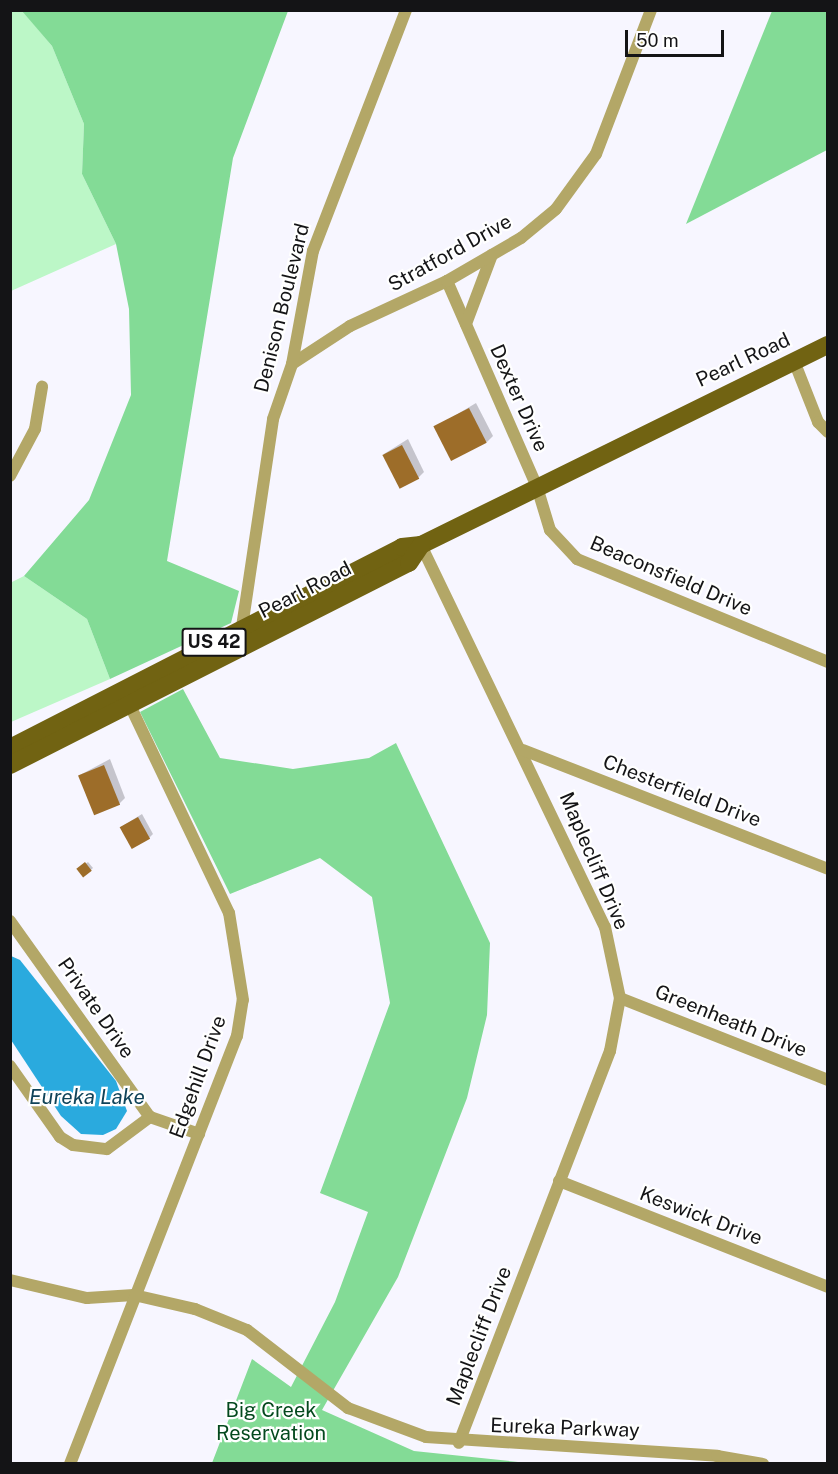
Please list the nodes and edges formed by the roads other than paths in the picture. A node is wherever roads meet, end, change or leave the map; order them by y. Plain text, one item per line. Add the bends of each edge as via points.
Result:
1 (406, 10) edge
2 (651, 10) edge
3 (492, 255) junction
4 (447, 281) junction
5 (466, 325) junction
6 (828, 345) edge
7 (794, 361) junction
8 (292, 364) junction
9 (42, 387) dead end
10 (828, 432) edge
11 (10, 476) edge
12 (537, 487) junction
13 (420, 545) junction
14 (242, 627) junction
15 (828, 662) edge
16 (130, 705) junction
17 (10, 748) edge
18 (523, 750) junction
19 (10, 765) edge
20 (828, 869) edge
21 (10, 921) edge
22 (620, 998) junction
23 (10, 1066) edge
24 (828, 1080) edge
25 (150, 1118) junction
26 (199, 1134) junction
27 (559, 1181) junction
28 (10, 1280) edge
29 (828, 1287) edge
30 (134, 1295) junction
31 (459, 1443) junction
32 (70, 1464) edge
33 (763, 1464) edge

1 - 8 street, Denison Boulevard via 313,251
2 - 3 street, Stratford Drive via 596,154 556,209
3 - 4 street, Stratford Drive
3 - 5 street via 472,296
4 - 5 street, Dexter Drive
4 - 8 street, Stratford Drive via 350,326
5 - 12 street, Dexter Drive
6 - 7 main road, Pearl Road / US 42
7 - 10 street via 818,422
7 - 12 main road, Pearl Road / US 42
8 - 14 street, Denison Boulevard via 273,419
9 - 11 street via 35,429
12 - 13 main road, Pearl Road / US 42
12 - 15 street, Beaconsfield Drive via 550,530 577,559
13 - 14 main road, Pearl Road / US 42 via 402,546
13 - 16 main road, Pearl Road / US 42 via 409,563
13 - 18 street, Maplecliff Drive
14 - 17 main road, Pearl Road / US 42
16 - 19 main road, Pearl Road / US 42
16 - 26 street, Edgehill Drive via 229,913 241,962 243,1000 237,1036
18 - 20 street, Chesterfield Drive
18 - 22 street, Maplecliff Drive via 605,927
21 - 25 street, Private Drive
22 - 24 street, Greenheath Drive
22 - 27 street, Maplecliff Drive via 610,1050
23 - 25 street via 60,1137 73,1145 107,1149
25 - 26 street
26 - 30 street, Edgehill Drive
27 - 29 street, Keswick Drive
27 - 31 street, Maplecliff Drive
28 - 30 street, Eureka Parkway via 87,1298
30 - 31 street, Eureka Parkway via 195,1309 247,1330 348,1408 395,1429
30 - 32 street, Edgehill Drive
31 - 33 street, Eureka Parkway via 635,1450

